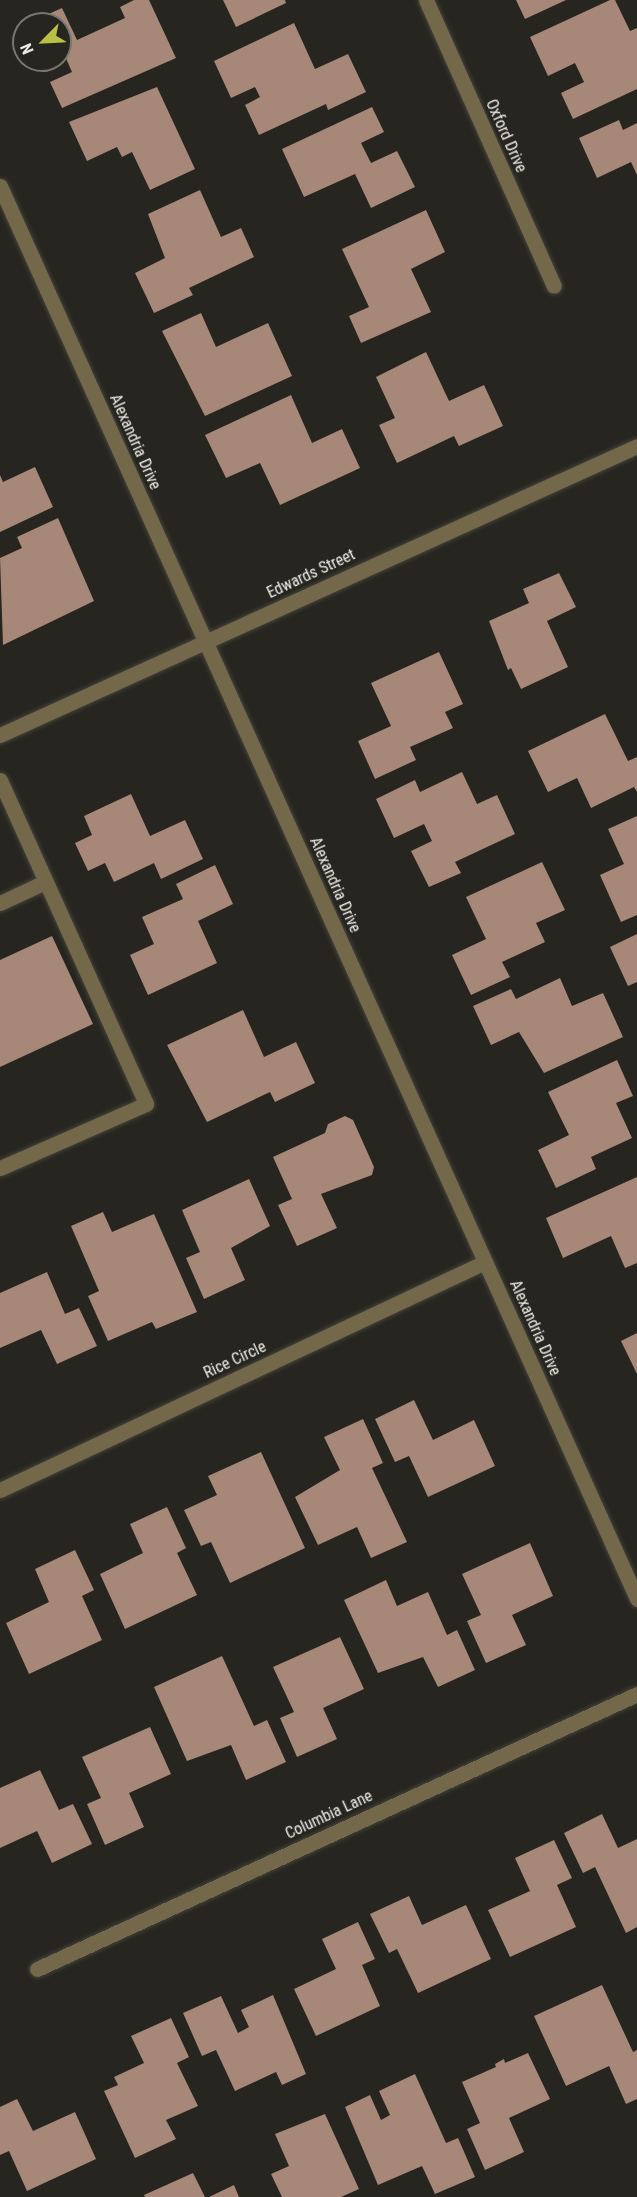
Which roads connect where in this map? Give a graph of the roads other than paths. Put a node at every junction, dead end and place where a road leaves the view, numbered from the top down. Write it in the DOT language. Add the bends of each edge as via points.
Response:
graph roads {
  1 [pos="426,0"];
  2 [pos="0,186"];
  3 [pos="554,286"];
  4 [pos="637,446"];
  5 [pos="206,642"];
  6 [pos="0,735"];
  7 [pos="0,780"];
  8 [pos="45,882"];
  9 [pos="0,903"];
  10 [pos="0,1168"];
  11 [pos="485,1262"];
  12 [pos="0,1490"];
  13 [pos="637,1599"];
  14 [pos="637,1695"];
  15 [pos="37,1969"];
  1 -- 3 [label="street, Oxford Drive"];
  2 -- 5 [label="street, Alexandria Drive"];
  4 -- 5 [label="street, Edwards Street"];
  5 -- 6 [label="street, Edwards Street"];
  5 -- 11 [label="street, Alexandria Drive"];
  7 -- 8 [label="street"];
  8 -- 9 [label="street"];
  8 -- 10 [label="street" via="146,1104"];
  11 -- 12 [label="street, Rice Circle"];
  11 -- 13 [label="street, Alexandria Drive"];
  14 -- 15 [label="street, Columbia Lane"];
}
